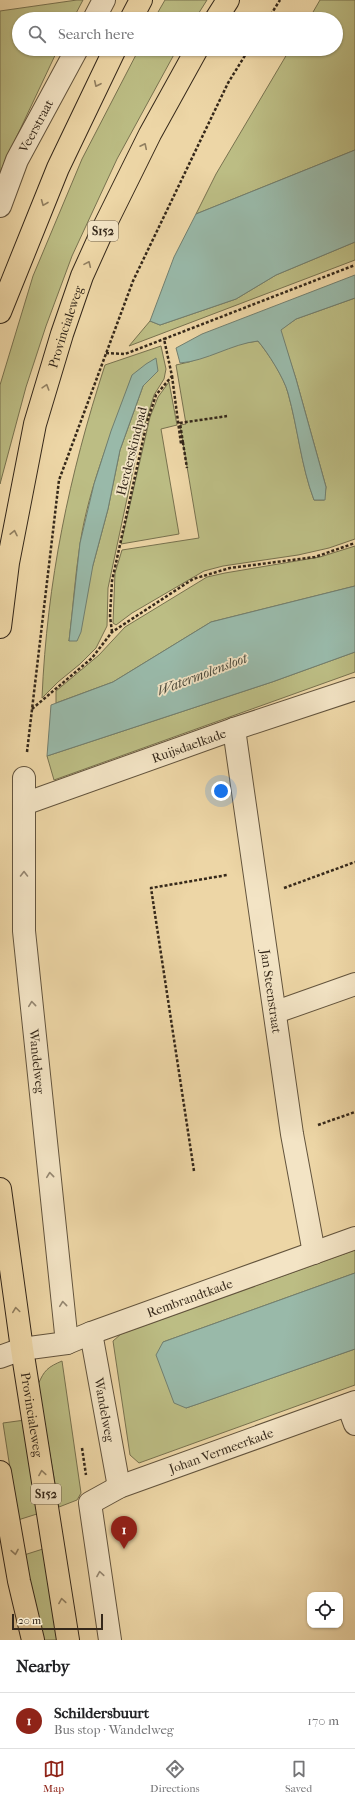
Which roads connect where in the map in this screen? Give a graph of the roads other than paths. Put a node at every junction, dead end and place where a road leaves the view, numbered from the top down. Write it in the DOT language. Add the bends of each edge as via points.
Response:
graph roads {
  1 [pos="104,0"];
  2 [pos="141,0"];
  3 [pos="228,0"];
  4 [pos="98,12"];
  5 [pos="135,12"];
  6 [pos="220,12"];
  7 [pos="73,56"];
  8 [pos="112,56"];
  9 [pos="194,56"];
  10 [pos="0,206"];
  11 [pos="0,312"];
  12 [pos="0,627"];
  13 [pos="355,689"];
  14 [pos="234,729"];
  15 [pos="24,778"];
  16 [pos="24,804"];
  17 [pos="355,984"];
  18 [pos="276,1012"];
  19 [pos="0,1189"];
  20 [pos="355,1238"];
  21 [pos="314,1253"];
  22 [pos="91,1332"];
  23 [pos="67,1343"];
  24 [pos="22,1349"];
  25 [pos="0,1357"];
  26 [pos="353,1410"];
  27 [pos="0,1472"];
  28 [pos="118,1487"];
  29 [pos="33,1640"];
  30 [pos="68,1640"];
  31 [pos="110,1640"];
  1 -- 4 [label="street"];
  2 -- 5 [label="main road"];
  3 -- 6 [label="main road"];
  7 -- 10 [label="street, Veerstraat" via="17,160"];
  8 -- 11 [label="main road, one-way" via="58,168"];
  12 -- 9 [label="main road, Provincialeweg / S152, one-way" via="8,563 35,424 62,334 82,276 105,225 150,134"];
  13 -- 14 [label="street, Ruijsdaelkade"];
  14 -- 16 [label="street, Ruijsdaelkade"];
  14 -- 18 [label="street, Jan Steenstraat"];
  15 -- 16 [label="street, Wandelweg"];
  23 -- 16 [label="street, Wandelweg, one-way" via="24,931"];
  17 -- 18 [label="street"];
  18 -- 21 [label="street, Jan Steenstraat" via="292,1134"];
  24 -- 19 [label="main road, Provincialeweg / S152, one-way"];
  20 -- 21 [label="street, Rembrandtkade"];
  21 -- 22 [label="street, Rembrandtkade"];
  22 -- 23 [label="street, Rembrandtkade"];
  22 -- 28 [label="street, Wandelweg"];
  23 -- 24 [label="street, Rembrandtkade"];
  24 -- 25 [label="street, Rembrandtkade"];
  30 -- 24 [label="main road, Provincialeweg / S152, one-way"];
  26 -- 28 [label="street, Johan Vermeerkade"];
  27 -- 29 [label="main road, one-way" via="19,1581"];
  31 -- 28 [label="street, Johan Vermeerkade, one-way" via="90,1503"];
}
